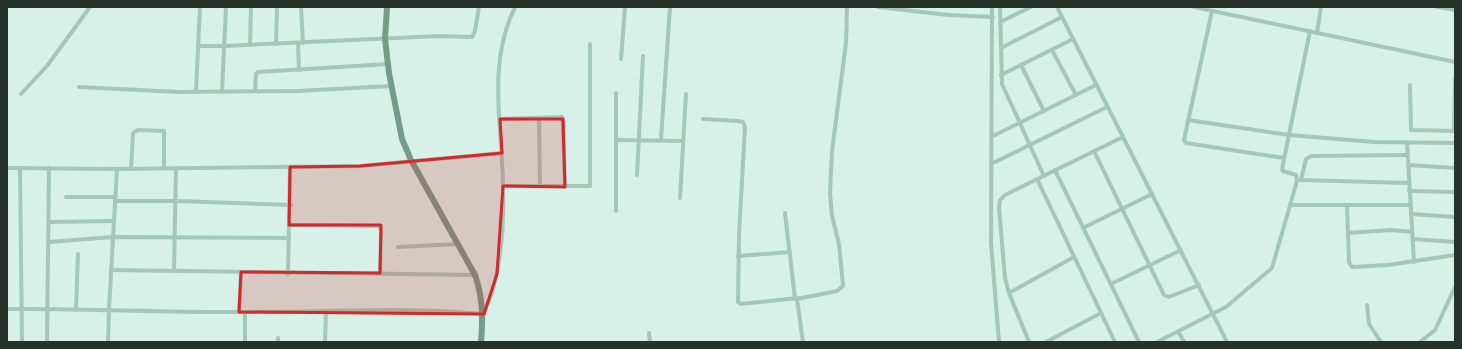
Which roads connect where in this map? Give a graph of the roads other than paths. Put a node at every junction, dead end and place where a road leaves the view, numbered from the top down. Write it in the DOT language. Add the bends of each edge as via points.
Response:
graph roads {
  1 [pos="90,7"];
  2 [pos="200,7"];
  3 [pos="226,7"];
  4 [pos="251,7"];
  5 [pos="277,7"];
  6 [pos="300,7"];
  7 [pos="387,7"];
  8 [pos="478,7"];
  9 [pos="514,7"];
  10 [pos="625,7"];
  11 [pos="670,7"];
  12 [pos="847,7"];
  13 [pos="878,7"];
  14 [pos="992,7"];
  15 [pos="1000,7"];
  16 [pos="1031,7"];
  17 [pos="1057,7"];
  18 [pos="1194,7"];
  19 [pos="1321,7"];
  20 [pos="1437,7"];
  21 [pos="1455,10"];
  22 [pos="1212,11"];
  23 [pos="993,17"];
  24 [pos="1062,17"];
  25 [pos="1000,22"];
  26 [pos="1310,31"];
  27 [pos="1317,33"];
  28 [pos="385,39"];
  29 [pos="1073,39"];
  30 [pos="300,43"];
  31 [pos="276,44"];
  32 [pos="590,44"];
  33 [pos="250,45"];
  34 [pos="198,46"];
  35 [pos="224,46"];
  36 [pos="1001,48"];
  37 [pos="1052,50"];
  38 [pos="643,56"];
  39 [pos="621,59"];
  40 [pos="1455,62"];
  41 [pos="388,64"];
  42 [pos="1021,65"];
  43 [pos="299,70"];
  44 [pos="1001,75"];
  45 [pos="1455,79"];
  46 [pos="1096,85"];
  47 [pos="1410,85"];
  48 [pos="391,86"];
  49 [pos="79,87"];
  50 [pos="196,91"];
  51 [pos="222,91"];
  52 [pos="255,91"];
  53 [pos="616,93"];
  54 [pos="21,94"];
  55 [pos="686,94"];
  56 [pos="1076,95"];
  57 [pos="1107,107"];
  58 [pos="1044,111"];
  59 [pos="539,118"];
  60 [pos="500,119"];
  61 [pos="703,119"];
  62 [pos="1188,120"];
  63 [pos="1020,123"];
  64 [pos="1454,131"];
  65 [pos="1289,135"];
  66 [pos="991,137"];
  67 [pos="1123,137"];
  68 [pos="639,139"];
  69 [pos="661,139"];
  70 [pos="616,140"];
  71 [pos="682,141"];
  72 [pos="1407,142"];
  73 [pos="1455,143"];
  74 [pos="1030,145"];
  75 [pos="1094,151"];
  76 [pos="502,153"];
  77 [pos="1407,155"];
  78 [pos="1284,158"];
  79 [pos="411,160"];
  80 [pos="991,164"];
  81 [pos="1408,165"];
  82 [pos="7,168"];
  83 [pos="20,168"];
  84 [pos="49,168"];
  85 [pos="164,168"];
  86 [pos="176,168"];
  87 [pos="290,168"];
  88 [pos="1455,168"];
  89 [pos="118,169"];
  90 [pos="132,169"];
  91 [pos="1055,170"];
  92 [pos="637,175"];
  93 [pos="1044,176"];
  94 [pos="1037,179"];
  95 [pos="1299,180"];
  96 [pos="1409,183"];
  97 [pos="503,186"];
  98 [pos="540,186"];
  99 [pos="565,187"];
  100 [pos="1410,191"];
  101 [pos="1455,192"];
  102 [pos="1152,194"];
  103 [pos="66,197"];
  104 [pos="680,198"];
  105 [pos="115,199"];
  106 [pos="177,201"];
  107 [pos="291,205"];
  108 [pos="1290,205"];
  109 [pos="1347,205"];
  110 [pos="1410,205"];
  111 [pos="1122,209"];
  112 [pos="616,211"];
  113 [pos="785,213"];
  114 [pos="1411,214"];
  115 [pos="1455,217"];
  116 [pos="114,220"];
  117 [pos="49,222"];
  118 [pos="290,225"];
  119 [pos="1084,228"];
  120 [pos="1412,232"];
  121 [pos="1348,233"];
  122 [pos="113,237"];
  123 [pos="175,237"];
  124 [pos="289,238"];
  125 [pos="1413,239"];
  126 [pos="49,242"];
  127 [pos="1455,242"];
  128 [pos="459,244"];
  129 [pos="398,246"];
  130 [pos="1181,250"];
  131 [pos="790,252"];
  132 [pos="78,254"];
  133 [pos="1455,255"];
  134 [pos="738,256"];
  135 [pos="1074,257"];
  136 [pos="1414,262"];
  137 [pos="1149,265"];
  138 [pos="111,270"];
  139 [pos="174,271"];
  140 [pos="241,272"];
  141 [pos="380,273"];
  142 [pos="288,274"];
  143 [pos="475,274"];
  144 [pos="1111,284"];
  145 [pos="1198,284"];
  146 [pos="1455,287"];
  147 [pos="1009,293"];
  148 [pos="797,299"];
  149 [pos="1367,304"];
  150 [pos="7,309"];
  151 [pos="22,309"];
  152 [pos="76,309"];
  153 [pos="109,309"];
  154 [pos="49,310"];
  155 [pos="326,311"];
  156 [pos="239,312"];
  157 [pos="245,312"];
  158 [pos="1101,313"];
  159 [pos="1213,313"];
  160 [pos="484,314"];
  161 [pos="1178,331"];
  162 [pos="649,334"];
  163 [pos="22,342"];
  164 [pos="47,342"];
  165 [pos="108,342"];
  166 [pos="245,342"];
  167 [pos="326,342"];
  168 [pos="481,342"];
  169 [pos="650,342"];
  170 [pos="803,342"];
  171 [pos="999,342"];
  172 [pos="1029,342"];
  173 [pos="1046,342"];
  174 [pos="1115,342"];
  175 [pos="1139,342"];
  176 [pos="1157,342"];
  177 [pos="1184,342"];
  178 [pos="1227,342"];
  179 [pos="1381,342"];
  180 [pos="1420,342"];
  1 -- 54 [label="street" via="47,66"];
  2 -- 34 [label="street"];
  3 -- 35 [label="street"];
  4 -- 33 [label="street"];
  5 -- 31 [label="street"];
  6 -- 30 [label="street"];
  7 -- 28 [label="street"];
  8 -- 28 [label="street" via="473,36"];
  9 -- 60 [label="street" via="505,32 498,71"];
  10 -- 39 [label="street"];
  11 -- 69 [label="street"];
  12 -- 148 [label="street" via="830,193 843,286 837,291"];
  13 -- 23 [label="street"];
  14 -- 23 [label="street"];
  15 -- 25 [label="street"];
  16 -- 25 [label="street"];
  17 -- 24 [label="street"];
  18 -- 22 [label="street"];
  19 -- 27 [label="street"];
  20 -- 21 [label="street"];
  22 -- 26 [label="street"];
  22 -- 62 [label="street"];
  23 -- 66 [label="street"];
  24 -- 29 [label="street"];
  24 -- 36 [label="street"];
  25 -- 36 [label="street"];
  26 -- 27 [label="street"];
  26 -- 65 [label="street"];
  27 -- 40 [label="street"];
  28 -- 30 [label="street"];
  28 -- 41 [label="street"];
  29 -- 37 [label="street"];
  29 -- 46 [label="street"];
  30 -- 31 [label="street"];
  30 -- 43 [label="street"];
  31 -- 33 [label="street"];
  32 -- 99 [label="street" via="591,185"];
  33 -- 35 [label="street"];
  34 -- 35 [label="street"];
  34 -- 50 [label="street"];
  35 -- 51 [label="street"];
  36 -- 44 [label="street"];
  37 -- 42 [label="street"];
  37 -- 56 [label="street"];
  38 -- 68 [label="street"];
  41 -- 43 [label="street"];
  41 -- 48 [label="street"];
  42 -- 44 [label="street"];
  42 -- 58 [label="street"];
  43 -- 52 [label="street" via="257,73"];
  44 -- 63 [label="street" via="1004,89"];
  45 -- 64 [label="street"];
  46 -- 56 [label="street"];
  46 -- 57 [label="street"];
  47 -- 64 [label="street" via="1411,130"];
  48 -- 52 [label="street"];
  48 -- 79 [label="street" via="402,139"];
  49 -- 50 [label="street"];
  50 -- 51 [label="street"];
  51 -- 52 [label="street"];
  53 -- 70 [label="street"];
  55 -- 71 [label="street"];
  56 -- 58 [label="street"];
  57 -- 67 [label="street"];
  57 -- 74 [label="street"];
  58 -- 63 [label="street"];
  59 -- 60 [label="street"];
  59 -- 98 [label="street"];
  59 -- 99 [label="street" via="563,119"];
  60 -- 76 [label="street"];
  61 -- 134 [label="street" via="738,121 744,124"];
  62 -- 65 [label="street"];
  62 -- 78 [label="street" via="1184,139 1186,143"];
  63 -- 66 [label="street"];
  63 -- 74 [label="street"];
  65 -- 72 [label="street"];
  65 -- 78 [label="street"];
  66 -- 80 [label="street"];
  67 -- 75 [label="street"];
  67 -- 102 [label="street"];
  68 -- 69 [label="street"];
  68 -- 70 [label="street"];
  68 -- 92 [label="street"];
  69 -- 71 [label="street"];
  70 -- 112 [label="street"];
  71 -- 104 [label="street"];
  72 -- 73 [label="street"];
  72 -- 77 [label="street"];
  74 -- 80 [label="street"];
  74 -- 93 [label="street"];
  75 -- 91 [label="street"];
  75 -- 111 [label="street"];
  76 -- 79 [label="street"];
  76 -- 97 [label="street"];
  77 -- 81 [label="street"];
  77 -- 95 [label="street" via="1311,156 1306,159"];
  78 -- 95 [label="street" via="1282,171 1295,174"];
  79 -- 87 [label="street" via="360,166"];
  79 -- 128 [label="street"];
  80 -- 171 [label="street" via="992,267"];
  81 -- 88 [label="street"];
  81 -- 96 [label="street"];
  82 -- 83 [label="street"];
  83 -- 84 [label="street"];
  83 -- 151 [label="street"];
  84 -- 89 [label="street"];
  84 -- 117 [label="street"];
  85 -- 86 [label="street"];
  85 -- 90 [label="street"];
  85 -- 90 [label="street" via="164,131 138,130 133,133"];
  86 -- 87 [label="street"];
  86 -- 106 [label="street"];
  87 -- 107 [label="street"];
  89 -- 90 [label="street"];
  89 -- 105 [label="street"];
  91 -- 93 [label="street"];
  91 -- 119 [label="street"];
  93 -- 94 [label="street"];
  94 -- 135 [label="street"];
  94 -- 147 [label="street" via="1005,195 999,204 1005,278"];
  95 -- 96 [label="street"];
  95 -- 108 [label="street"];
  96 -- 100 [label="street"];
  97 -- 98 [label="street"];
  97 -- 160 [label="street" via="497,274"];
  98 -- 99 [label="street"];
  100 -- 101 [label="street"];
  100 -- 110 [label="street"];
  102 -- 111 [label="street"];
  102 -- 130 [label="street"];
  103 -- 105 [label="street"];
  105 -- 106 [label="street"];
  105 -- 116 [label="street"];
  106 -- 107 [label="street"];
  106 -- 123 [label="street"];
  107 -- 118 [label="street"];
  108 -- 109 [label="street"];
  108 -- 159 [label="street" via="1272,268 1232,303"];
  109 -- 110 [label="street"];
  109 -- 121 [label="street"];
  110 -- 114 [label="street"];
  111 -- 119 [label="street"];
  111 -- 137 [label="street"];
  113 -- 131 [label="street"];
  114 -- 115 [label="street"];
  114 -- 120 [label="street"];
  116 -- 117 [label="street"];
  116 -- 122 [label="street"];
  117 -- 126 [label="street"];
  118 -- 124 [label="street"];
  118 -- 141 [label="street" via="379,226"];
  119 -- 144 [label="street"];
  120 -- 121 [label="street" via="1386,230"];
  120 -- 125 [label="street"];
  121 -- 136 [label="street" via="1349,262 1352,267"];
  122 -- 123 [label="street"];
  122 -- 126 [label="street"];
  122 -- 138 [label="street"];
  123 -- 124 [label="street"];
  123 -- 139 [label="street"];
  124 -- 142 [label="street"];
  125 -- 127 [label="street"];
  125 -- 136 [label="street"];
  126 -- 154 [label="street"];
  128 -- 129 [label="street"];
  128 -- 143 [label="street"];
  130 -- 137 [label="street"];
  130 -- 145 [label="street"];
  131 -- 134 [label="street"];
  131 -- 148 [label="street"];
  132 -- 152 [label="street"];
  133 -- 136 [label="street"];
  134 -- 148 [label="street" via="739,304"];
  135 -- 147 [label="street"];
  135 -- 158 [label="street"];
  137 -- 144 [label="street"];
  137 -- 145 [label="street" via="1163,294 1167,297"];
  138 -- 139 [label="street"];
  138 -- 153 [label="street"];
  139 -- 140 [label="street"];
  140 -- 142 [label="street"];
  140 -- 156 [label="street"];
  141 -- 142 [label="street"];
  141 -- 143 [label="street"];
  143 -- 160 [label="street"];
  144 -- 175 [label="street"];
  145 -- 159 [label="street"];
  146 -- 180 [label="street" via="1435,330"];
  147 -- 172 [label="street"];
  148 -- 170 [label="street"];
  149 -- 179 [label="street" via="1369,324"];
  150 -- 151 [label="street"];
  151 -- 154 [label="street"];
  151 -- 163 [label="street"];
  152 -- 153 [label="street"];
  152 -- 154 [label="street"];
  153 -- 156 [label="street"];
  153 -- 165 [label="street"];
  154 -- 164 [label="street"];
  155 -- 157 [label="street"];
  155 -- 160 [label="street" via="443,311"];
  155 -- 167 [label="street"];
  156 -- 157 [label="street"];
  157 -- 166 [label="street"];
  158 -- 173 [label="street"];
  158 -- 174 [label="street"];
  159 -- 161 [label="street"];
  159 -- 178 [label="street"];
  160 -- 168 [label="street"];
  161 -- 176 [label="street"];
  161 -- 177 [label="street"];
  162 -- 169 [label="street"];
}
